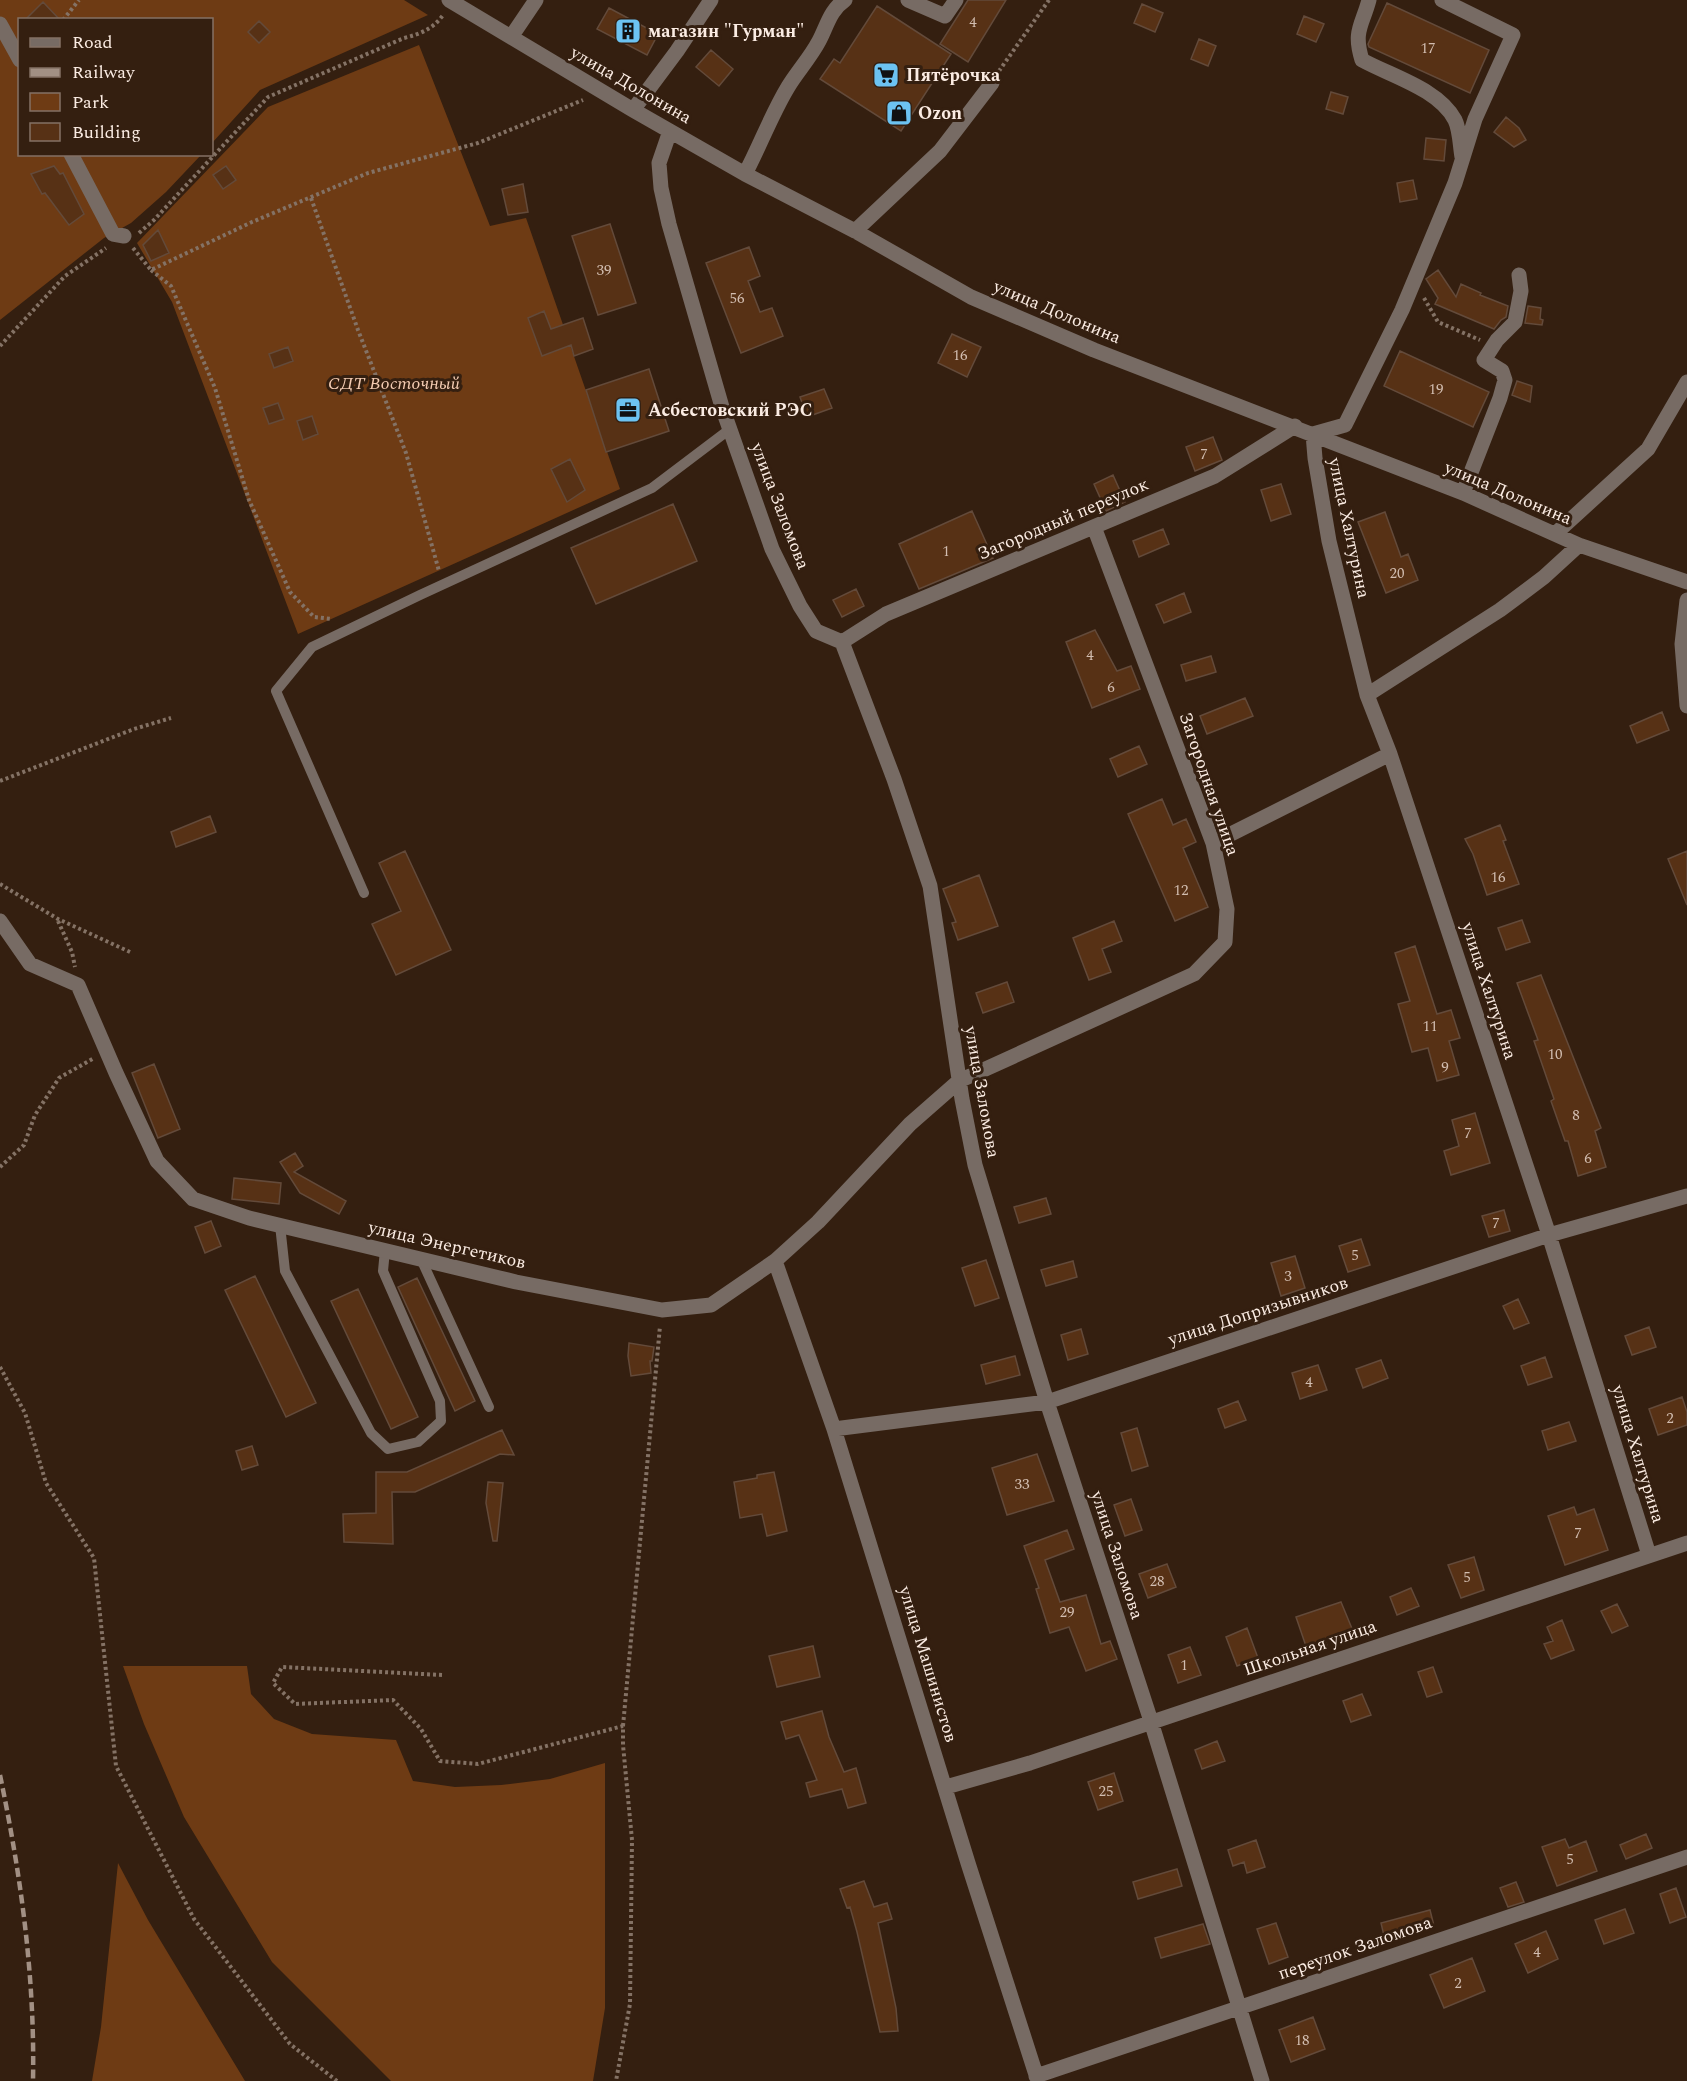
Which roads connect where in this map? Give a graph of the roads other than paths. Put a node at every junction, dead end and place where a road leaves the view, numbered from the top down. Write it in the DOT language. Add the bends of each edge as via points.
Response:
graph roads {
  1 [pos="536,0"];
  2 [pos="711,0"];
  3 [pos="845,0"];
  4 [pos="908,0"];
  5 [pos="956,0"];
  6 [pos="1369,0"];
  7 [pos="1442,0"];
  8 [pos="453,3"];
  9 [pos="0,24"];
  10 [pos="512,38"];
  11 [pos="18,56"];
  12 [pos="992,83"];
  13 [pos="633,110"];
  14 [pos="670,130"];
  15 [pos="72,156"];
  16 [pos="1462,160"];
  17 [pos="745,174"];
  18 [pos="855,231"];
  19 [pos="124,236"];
  20 [pos="1519,275"];
  21 [pos="1687,382"];
  22 [pos="1295,426"];
  23 [pos="730,429"];
  24 [pos="1313,434"];
  25 [pos="1463,493"];
  26 [pos="1094,527"];
  27 [pos="1555,534"];
  28 [pos="1579,545"];
  29 [pos="1687,582"];
  30 [pos="1687,600"];
  31 [pos="842,642"];
  32 [pos="1367,695"];
  33 [pos="1687,706"];
  34 [pos="1390,754"];
  35 [pos="1213,843"];
  36 [pos="364,892"];
  37 [pos="0,921"];
  38 [pos="959,1081"];
  39 [pos="1687,1196"];
  40 [pos="280,1225"];
  41 [pos="1549,1235"];
  42 [pos="385,1250"];
  43 [pos="422,1259"];
  44 [pos="775,1261"];
  45 [pos="1047,1402"];
  46 [pos="489,1407"];
  47 [pos="834,1429"];
  48 [pos="1687,1543"];
  49 [pos="1649,1555"];
  50 [pos="1151,1722"];
  51 [pos="946,1787"];
  52 [pos="1687,1857"];
  53 [pos="1239,2008"];
  54 [pos="1037,2079"];
  55 [pos="1262,2081"];
  1 -- 10 [label="street"];
  2 -- 13 [label="street"];
  3 -- 17 [label="street" via="835,7 818,43 788,86"];
  4 -- 5 [label="street" via="945,16"];
  6 -- 16 [label="street" via="1357,44 1362,60 1425,91 1443,105 1456,121"];
  7 -- 16 [label="street" via="1513,34 1475,119"];
  8 -- 10 [label="street, улица Долонина"];
  9 -- 11 [label="street"];
  10 -- 13 [label="street, улица Долонина"];
  12 -- 18 [label="street" via="940,151"];
  13 -- 14 [label="street, улица Долонина"];
  14 -- 17 [label="street, улица Долонина"];
  14 -- 23 [label="street, улица Заломова" via="659,163 661,188"];
  15 -- 19 [label="street" via="112,234"];
  16 -- 24 [label="street" via="1402,310 1345,425"];
  17 -- 18 [label="street, улица Долонина"];
  18 -- 22 [label="street, улица Долонина" via="971,297 1094,350"];
  20 -- 25 [label="street" via="1521,291 1515,321 1484,360 1502,371 1505,380"];
  21 -- 27 [label="street" via="1648,449"];
  22 -- 24 [label="street, улица Долонина"];
  22 -- 26 [label="street, Загородный переулок" via="1215,476"];
  23 -- 31 [label="street, улица Заломова" via="772,549 800,606 816,631"];
  23 -- 36 [label="lane" via="652,488 312,647 276,691"];
  24 -- 25 [label="street, улица Долонина"];
  24 -- 32 [label="street, улица Халтурина" via="1329,541"];
  25 -- 27 [label="street, улица Долонина"];
  26 -- 31 [label="street, Загородный переулок" via="886,614"];
  26 -- 35 [label="street, Загородная улица"];
  27 -- 28 [label="street, улица Долонина"];
  28 -- 29 [label="street, улица Долонина"];
  28 -- 32 [label="street" via="1500,610"];
  30 -- 33 [label="street" via="1682,644"];
  31 -- 38 [label="street, улица Заломова" via="930,886"];
  32 -- 34 [label="street, улица Халтурина"];
  34 -- 35 [label="street"];
  34 -- 41 [label="street, улица Халтурина"];
  35 -- 38 [label="street, Загородная улица" via="1227,909 1225,942 1194,974"];
  37 -- 40 [label="street, улица Энергетиков" via="30,964 78,985 157,1161 193,1199"];
  38 -- 44 [label="street, улица Энергетиков" via="910,1124 818,1222"];
  38 -- 45 [label="street, улица Заломова" via="975,1166"];
  39 -- 41 [label="street, улица Допризывников"];
  40 -- 42 [label="street, улица Энергетиков"];
  40 -- 42 [label="lane" via="285,1270 371,1433 388,1449 418,1442 441,1421 440,1401 383,1271"];
  41 -- 45 [label="street, улица Допризывников"];
  41 -- 49 [label="street, улица Халтурина"];
  42 -- 43 [label="street, улица Энергетиков"];
  43 -- 44 [label="street, улица Энергетиков" via="662,1310 711,1305"];
  43 -- 46 [label="lane"];
  44 -- 47 [label="street, улица Машинистов"];
  45 -- 47 [label="street, улица Допризывников"];
  45 -- 50 [label="street, улица Заломова"];
  47 -- 51 [label="street, улица Машинистов"];
  48 -- 49 [label="street, Школьная улица"];
  49 -- 50 [label="street, Школьная улица"];
  50 -- 51 [label="street, Школьная улица"];
  50 -- 53 [label="street, улица Заломова"];
  51 -- 54 [label="street, улица Машинистов"];
  52 -- 53 [label="street, переулок Заломова"];
  53 -- 54 [label="street, переулок Заломова"];
  53 -- 55 [label="street, улица Заломова"];
}
